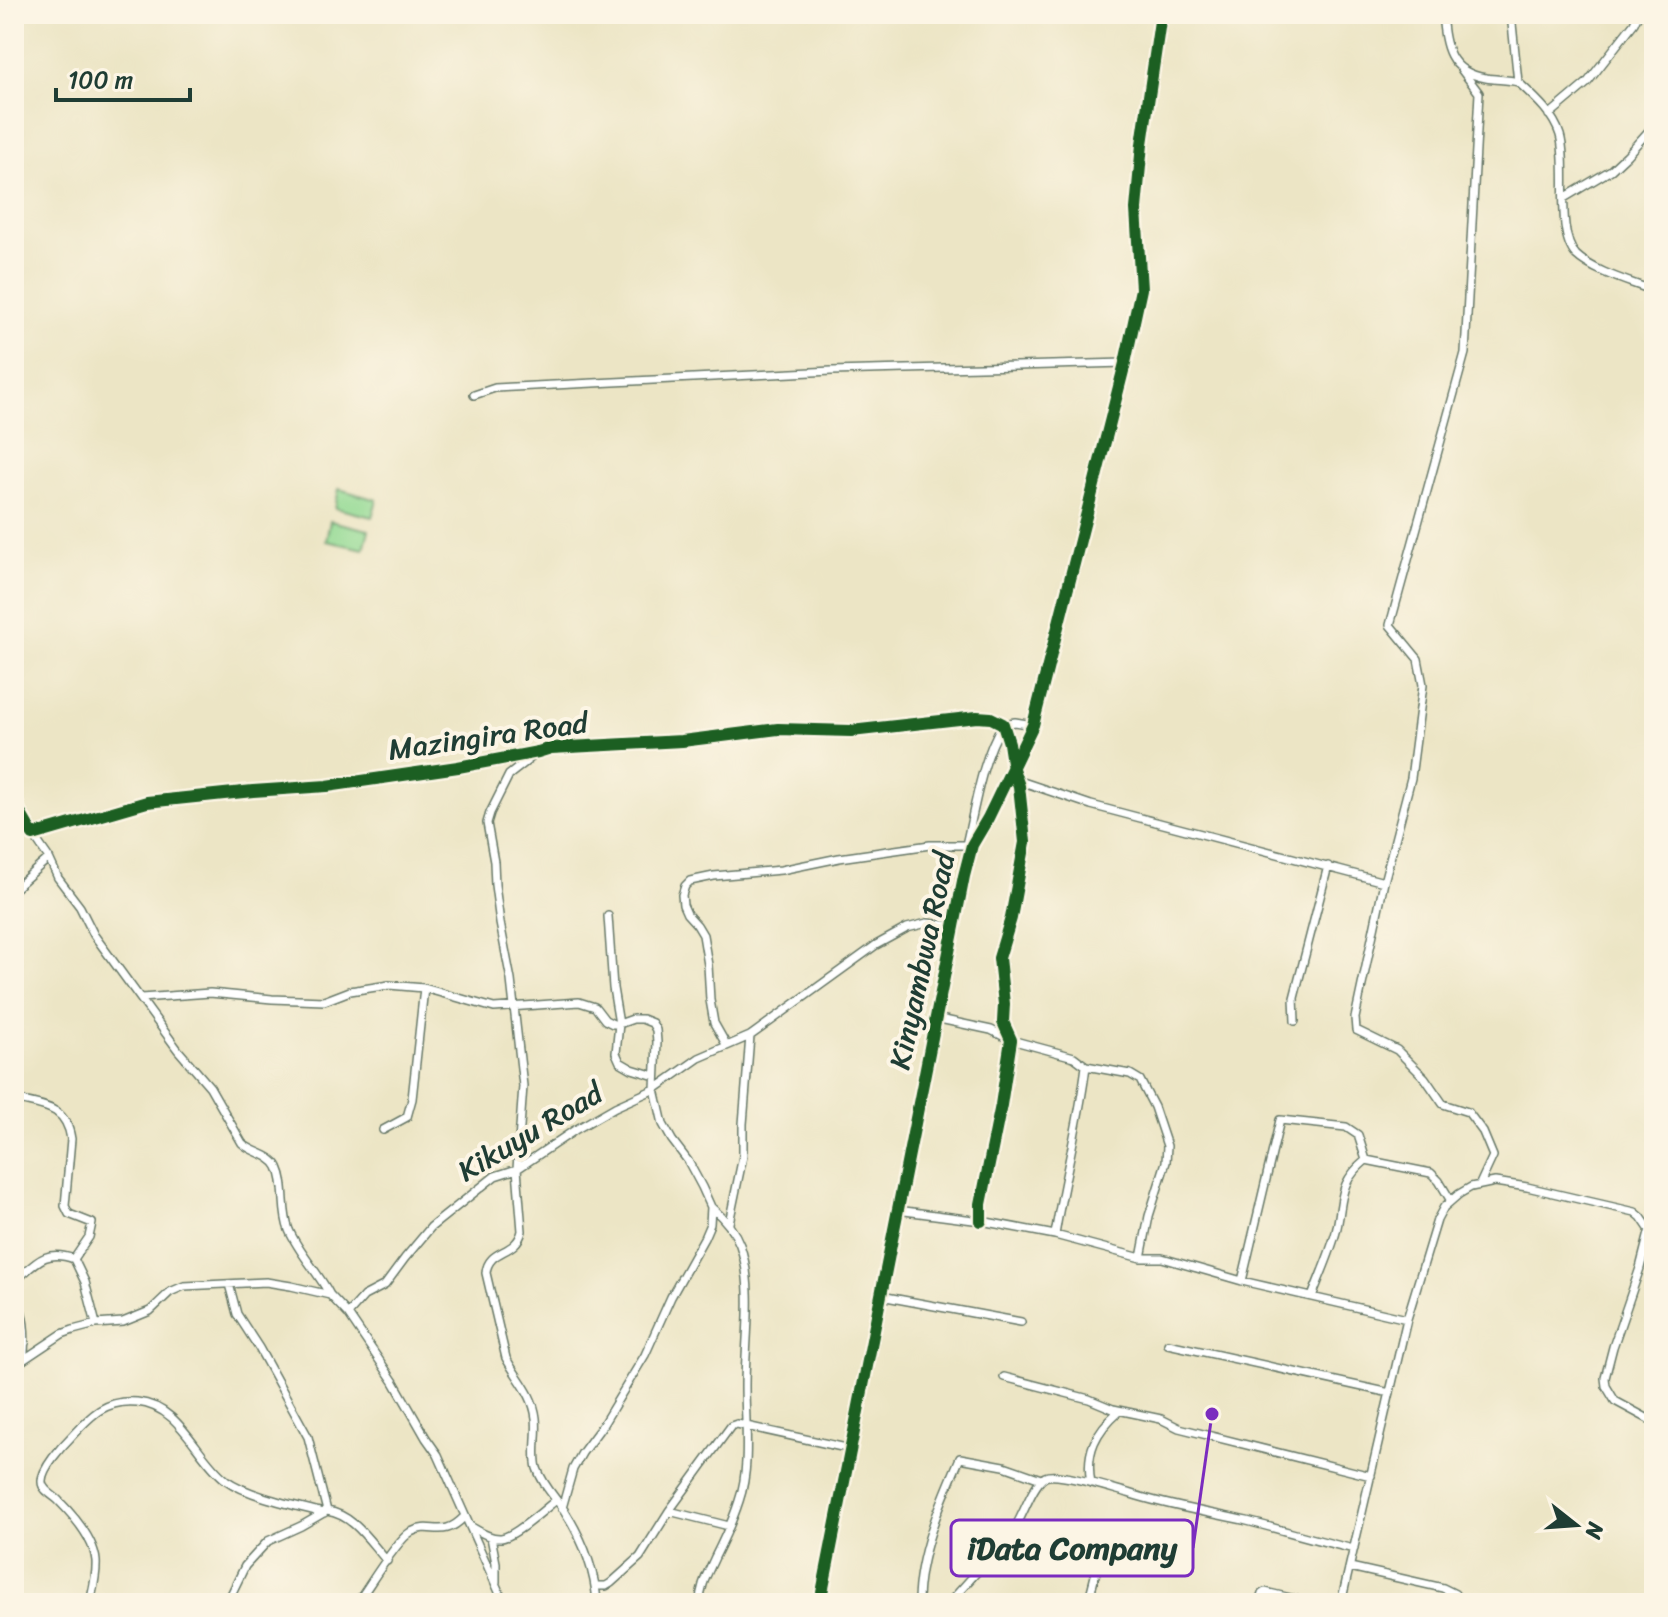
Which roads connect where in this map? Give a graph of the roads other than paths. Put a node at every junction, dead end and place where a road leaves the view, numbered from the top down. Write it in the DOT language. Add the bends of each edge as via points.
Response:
graph roads {
  1 [pos="1161,14"];
  2 [pos="1442,14"];
  3 [pos="1511,14"];
  4 [pos="1638,14"];
  5 [pos="1461,69"];
  6 [pos="1518,82"];
  7 [pos="1549,115"];
  8 [pos="1654,125"];
  9 [pos="1564,198"];
  10 [pos="1654,291"];
  11 [pos="1125,363"];
  12 [pos="474,395"];
  13 [pos="1003,724"];
  14 [pos="1033,725"];
  15 [pos="538,752"];
  16 [pos="1015,775"];
  17 [pos="14,795"];
  18 [pos="33,835"];
  19 [pos="14,836"];
  20 [pos="969,845"];
  21 [pos="49,858"];
  22 [pos="1328,866"];
  23 [pos="1384,882"];
  24 [pos="14,889"];
  25 [pos="608,916"];
  26 [pos="954,926"];
  27 [pos="424,988"];
  28 [pos="141,998"];
  29 [pos="514,1006"];
  30 [pos="935,1018"];
  31 [pos="1295,1021"];
  32 [pos="619,1024"];
  33 [pos="750,1036"];
  34 [pos="1011,1040"];
  35 [pos="727,1046"];
  36 [pos="1086,1066"];
  37 [pos="655,1076"];
  38 [pos="655,1089"];
  39 [pos="14,1099"];
  40 [pos="383,1130"];
  41 [pos="1366,1160"];
  42 [pos="517,1169"];
  43 [pos="1480,1184"];
  44 [pos="1451,1201"];
  45 [pos="711,1207"];
  46 [pos="897,1210"];
  47 [pos="981,1221"];
  48 [pos="729,1223"];
  49 [pos="1652,1232"];
  50 [pos="1055,1235"];
  51 [pos="1141,1258"];
  52 [pos="74,1259"];
  53 [pos="1242,1281"];
  54 [pos="229,1284"];
  55 [pos="14,1285"];
  56 [pos="330,1295"];
  57 [pos="881,1296"];
  58 [pos="1312,1297"];
  59 [pos="348,1314"];
  60 [pos="1407,1319"];
  61 [pos="1021,1322"];
  62 [pos="96,1324"];
  63 [pos="14,1331"];
  64 [pos="25,1343"];
  65 [pos="1168,1344"];
  66 [pos="23,1360"];
  67 [pos="14,1366"];
  68 [pos="1004,1377"];
  69 [pos="1390,1393"];
  70 [pos="1119,1411"];
  71 [pos="1654,1422"];
  72 [pos="746,1426"];
  73 [pos="851,1449"];
  74 [pos="1371,1476"];
  75 [pos="1041,1479"];
  76 [pos="1091,1483"];
  77 [pos="559,1504"];
  78 [pos="669,1511"];
  79 [pos="325,1512"];
  80 [pos="466,1521"];
  81 [pos="729,1526"];
  82 [pos="491,1537"];
  83 [pos="1354,1549"];
  84 [pos="1099,1560"];
  85 [pos="387,1561"];
  86 [pos="1350,1567"];
  87 [pos="497,1586"];
  88 [pos="596,1586"];
  89 [pos="90,1603"];
  90 [pos="227,1603"];
  91 [pos="357,1603"];
  92 [pos="504,1603"];
  93 [pos="597,1603"];
  94 [pos="700,1603"];
  95 [pos="820,1603"];
  96 [pos="918,1603"];
  97 [pos="949,1603"];
  98 [pos="1088,1603"];
  99 [pos="1259,1603"];
  100 [pos="1312,1603"];
  101 [pos="1341,1603"];
  102 [pos="1458,1603"];
  1 -- 11 [label="street, Kinyambwa Road" via="1136,209 1141,289"];
  2 -- 5 [label="street" via="1447,49"];
  3 -- 6 [label="street"];
  4 -- 7 [label="street" via="1587,83"];
  5 -- 6 [label="street"];
  5 -- 23 [label="street" via="1479,93 1465,353 1390,625 1418,659 1423,685 1411,778"];
  6 -- 7 [label="street"];
  7 -- 9 [label="street" via="1564,155"];
  8 -- 9 [label="street" via="1611,170"];
  9 -- 10 [label="street" via="1573,252 1586,263"];
  11 -- 12 [label="street" via="832,371 495,388"];
  11 -- 14 [label="street, Kinyambwa Road"];
  13 -- 14 [label="street, Mazingira Road"];
  13 -- 15 [label="street, Mazingira Road" via="977,717"];
  13 -- 16 [label="street"];
  13 -- 20 [label="street" via="987,762"];
  14 -- 16 [label="street, Kinyambwa Road"];
  15 -- 18 [label="street, Mazingira Road" via="327,786 147,802"];
  15 -- 29 [label="street" via="509,775 487,823"];
  16 -- 20 [label="street, Kinyambwa Road"];
  16 -- 22 [label="street" via="1091,805"];
  16 -- 34 [label="street" via="1025,851 999,964 1003,1022"];
  17 -- 18 [label="street"];
  18 -- 19 [label="street, Mazingira Road"];
  18 -- 21 [label="street"];
  20 -- 26 [label="street, Kinyambwa Road"];
  20 -- 35 [label="street" via="930,845 690,881 683,905 703,935 714,1023"];
  21 -- 24 [label="street"];
  21 -- 28 [label="street" via="94,935"];
  22 -- 23 [label="street"];
  22 -- 31 [label="street" via="1294,998"];
  23 -- 43 [label="street" via="1356,1030 1397,1050 1443,1104 1468,1112 1493,1156"];
  25 -- 32 [label="street"];
  26 -- 30 [label="street, Kinyambwa Road"];
  26 -- 33 [label="street, Kikuyu Road" via="927,923 907,928"];
  27 -- 28 [label="street" via="389,985 324,1001 210,993"];
  27 -- 29 [label="street" via="494,1008"];
  27 -- 40 [label="street" via="410,1108 407,1117"];
  28 -- 56 [label="street" via="210,1087 242,1143 277,1167 289,1230"];
  29 -- 32 [label="street" via="579,1002"];
  29 -- 42 [label="street" via="523,1086"];
  30 -- 34 [label="street" via="991,1030"];
  30 -- 46 [label="street, Kinyambwa Road"];
  32 -- 37 [label="street" via="620,1062"];
  32 -- 37 [label="street" via="633,1019 652,1023"];
  33 -- 35 [label="street, Kikuyu Road"];
  33 -- 48 [label="street" via="743,1156"];
  34 -- 36 [label="street" via="1074,1057"];
  34 -- 47 [label="street"];
  35 -- 38 [label="street, Kikuyu Road" via="699,1058"];
  36 -- 50 [label="street"];
  36 -- 51 [label="street" via="1140,1080 1167,1146"];
  37 -- 38 [label="street"];
  38 -- 42 [label="street, Kikuyu Road" via="575,1130"];
  38 -- 45 [label="street" via="663,1124"];
  39 -- 52 [label="street" via="53,1108 70,1130 65,1206 69,1214 92,1223"];
  41 -- 44 [label="street" via="1431,1173"];
  41 -- 53 [label="street" via="1358,1135 1346,1127 1280,1120"];
  41 -- 58 [label="street" via="1343,1187 1336,1233"];
  42 -- 59 [label="street, Kikuyu Road" via="495,1176 431,1227 385,1285 364,1296"];
  42 -- 77 [label="street" via="520,1240 490,1259 486,1273 506,1358 532,1400 537,1467"];
  43 -- 44 [label="street"];
  43 -- 49 [label="street" via="1527,1187 1624,1209 1641,1217"];
  44 -- 60 [label="street" via="1437,1220"];
  45 -- 48 [label="street"];
  45 -- 77 [label="street" via="704,1238 645,1355 582,1453"];
  46 -- 47 [label="street"];
  46 -- 57 [label="street, Kinyambwa Road"];
  47 -- 50 [label="street"];
  48 -- 72 [label="street" via="740,1246 748,1290"];
  49 -- 71 [label="street" via="1605,1378 1615,1401"];
  50 -- 51 [label="street"];
  51 -- 53 [label="street" via="1162,1258"];
  52 -- 55 [label="street" via="46,1256"];
  52 -- 62 [label="street"];
  53 -- 58 [label="street"];
  54 -- 56 [label="street" via="266,1282"];
  54 -- 62 [label="street" via="184,1286 150,1311 123,1322"];
  54 -- 79 [label="street" via="237,1314 308,1437"];
  55 -- 64 [label="street"];
  56 -- 59 [label="street"];
  57 -- 61 [label="street"];
  57 -- 73 [label="street, Kinyambwa Road"];
  58 -- 60 [label="street"];
  59 -- 80 [label="street" via="438,1455"];
  60 -- 69 [label="street"];
  62 -- 66 [label="street" via="62,1334"];
  63 -- 64 [label="street"];
  64 -- 66 [label="street"];
  65 -- 69 [label="street"];
  66 -- 67 [label="street"];
  68 -- 70 [label="street"];
  69 -- 74 [label="street"];
  70 -- 74 [label="street"];
  70 -- 76 [label="street" via="1091,1450"];
  72 -- 73 [label="street"];
  72 -- 78 [label="street" via="731,1426"];
  72 -- 81 [label="street" via="740,1499"];
  73 -- 95 [label="street, Kinyambwa Road"];
  74 -- 83 [label="street"];
  75 -- 76 [label="street" via="1050,1475"];
  75 -- 96 [label="street" via="960,1458 926,1551"];
  75 -- 97 [label="street" via="1020,1522"];
  76 -- 83 [label="street"];
  77 -- 82 [label="street" via="510,1535"];
  77 -- 88 [label="street" via="587,1555"];
  78 -- 81 [label="street"];
  78 -- 88 [label="street" via="640,1557 611,1583"];
  79 -- 85 [label="street" via="344,1515"];
  79 -- 89 [label="street" via="228,1481 160,1408 124,1401 107,1405 58,1451 41,1482 94,1550"];
  79 -- 90 [label="street" via="268,1541 245,1566"];
  80 -- 82 [label="street"];
  80 -- 85 [label="street" via="449,1529 410,1532"];
  80 -- 87 [label="street"];
  81 -- 94 [label="street" via="700,1590"];
  82 -- 87 [label="street"];
  83 -- 86 [label="street"];
  84 -- 98 [label="street"];
  85 -- 91 [label="street"];
  86 -- 101 [label="street"];
  86 -- 102 [label="street" via="1443,1588 1455,1594"];
  87 -- 92 [label="street"];
  88 -- 93 [label="street"];
  99 -- 100 [label="street" via="1265,1592"];
}
